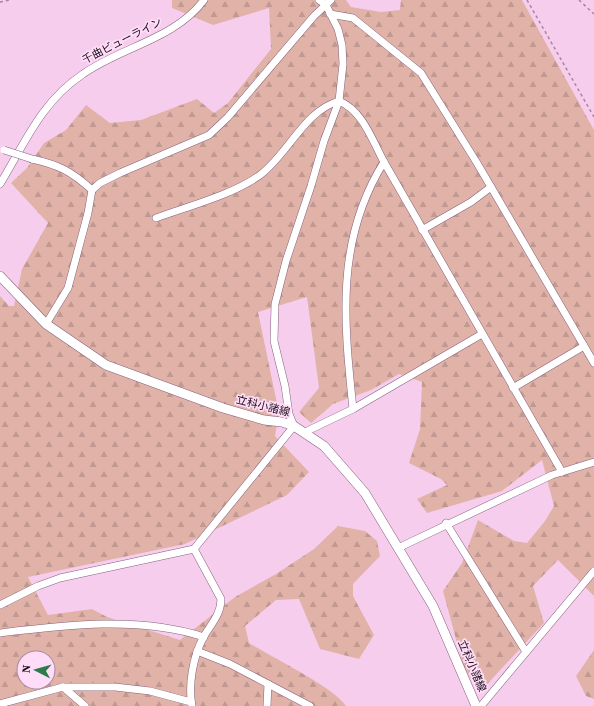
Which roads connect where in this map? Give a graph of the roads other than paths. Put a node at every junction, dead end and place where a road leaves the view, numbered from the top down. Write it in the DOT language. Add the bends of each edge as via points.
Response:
graph roads {
  1 [pos="204,0"];
  2 [pos="319,0"];
  3 [pos="328,2"];
  4 [pos="330,14"];
  5 [pos="339,100"];
  6 [pos="2,150"];
  7 [pos="384,162"];
  8 [pos="0,184"];
  9 [pos="491,187"];
  10 [pos="92,190"];
  11 [pos="156,218"];
  12 [pos="422,230"];
  13 [pos="0,276"];
  14 [pos="46,324"];
  15 [pos="482,334"];
  16 [pos="584,346"];
  17 [pos="594,363"];
  18 [pos="513,388"];
  19 [pos="353,409"];
  20 [pos="294,426"];
  21 [pos="304,432"];
  22 [pos="594,462"];
  23 [pos="562,472"];
  24 [pos="446,523"];
  25 [pos="398,548"];
  26 [pos="194,549"];
  27 [pos="594,572"];
  28 [pos="0,604"];
  29 [pos="0,633"];
  30 [pos="204,637"];
  31 [pos="197,651"];
  32 [pos="526,652"];
  33 [pos="268,684"];
  34 [pos="63,687"];
  35 [pos="0,704"];
  36 [pos="192,704"];
  37 [pos="85,706"];
  38 [pos="267,706"];
  39 [pos="310,706"];
  40 [pos="476,706"];
  41 [pos="480,706"];
  1 -- 8 [label="street, 千曲ビューライン" via="198,8 170,30 83,73 54,97 40,114"];
  2 -- 3 [label="street"];
  3 -- 4 [label="street"];
  3 -- 10 [label="street" via="228,117 209,135 120,173"];
  4 -- 5 [label="street" via="338,29 342,45 343,64"];
  4 -- 9 [label="street" via="353,18 421,73"];
  5 -- 7 [label="street" via="358,113"];
  5 -- 11 [label="street" via="314,114 275,162 253,180"];
  5 -- 20 [label="street" via="286,261 275,304 274,341 289,414"];
  6 -- 10 [label="street, bridge" via="53,164 75,174"];
  7 -- 12 [label="street"];
  7 -- 19 [label="street" via="362,203 349,250 345,307"];
  9 -- 12 [label="street" via="471,202"];
  9 -- 16 [label="street"];
  10 -- 14 [label="street" via="68,288"];
  12 -- 15 [label="street"];
  13 -- 14 [label="main road, 立科小諸線"];
  14 -- 20 [label="main road, 立科小諸線" via="92,356 124,373 223,408"];
  15 -- 18 [label="street"];
  15 -- 19 [label="street"];
  16 -- 17 [label="street"];
  16 -- 18 [label="street"];
  18 -- 23 [label="street"];
  19 -- 21 [label="street"];
  20 -- 21 [label="main road, 立科小諸線"];
  20 -- 26 [label="street"];
  21 -- 25 [label="main road, 立科小諸線" via="324,446 360,486"];
  22 -- 23 [label="street"];
  23 -- 24 [label="street"];
  24 -- 25 [label="street"];
  24 -- 32 [label="street"];
  25 -- 40 [label="main road, 立科小諸線" via="433,606"];
  26 -- 28 [label="street" via="60,578"];
  26 -- 30 [label="street" via="221,599 218,614"];
  27 -- 32 [label="street"];
  29 -- 30 [label="street" via="104,624 161,627"];
  30 -- 31 [label="street"];
  31 -- 33 [label="street" via="230,664"];
  31 -- 36 [label="street" via="192,680"];
  32 -- 41 [label="street"];
  33 -- 38 [label="street"];
  33 -- 39 [label="street"];
  34 -- 35 [label="street"];
  34 -- 36 [label="street" via="115,687 150,691"];
  34 -- 37 [label="street"];
}
